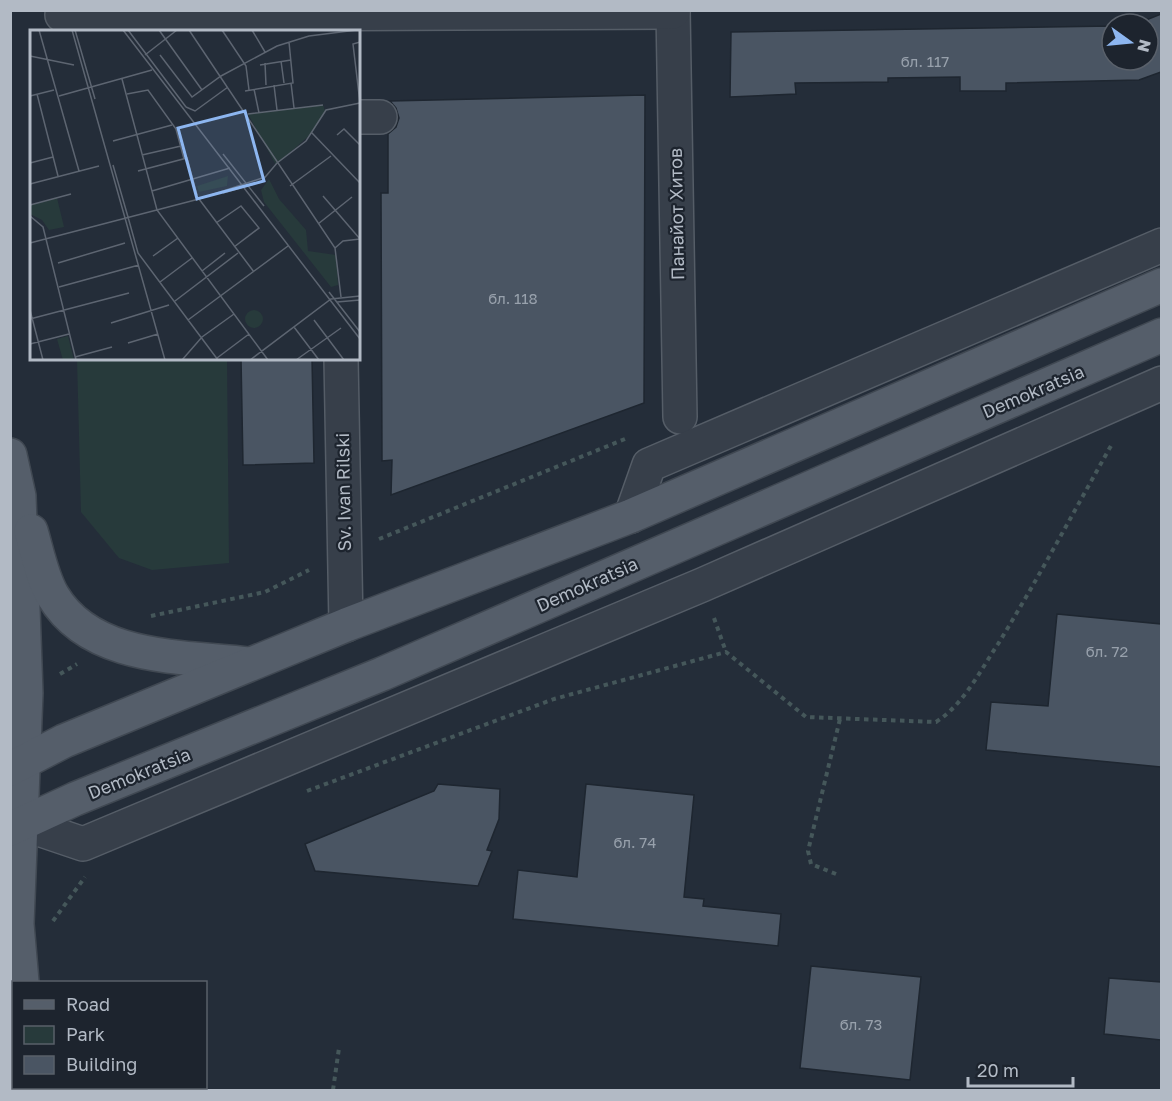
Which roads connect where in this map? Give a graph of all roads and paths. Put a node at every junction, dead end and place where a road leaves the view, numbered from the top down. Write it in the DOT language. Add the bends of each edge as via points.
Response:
graph roads {
  1 [pos="673,11"];
  2 [pos="62,15"];
  3 [pos="337,19"];
  4 [pos="1161,245"];
  5 [pos="1161,285"];
  6 [pos="1161,335"];
  7 [pos="341,360"];
  8 [pos="1161,383"];
  9 [pos="680,417"];
  10 [pos="1113,442"];
  11 [pos="10,455"];
  12 [pos="19,496"];
  13 [pos="631,516"];
  14 [pos="346,625"];
  15 [pos="251,664"];
  16 [pos="840,719"];
  17 [pos="17,766"];
  18 [pos="299,794"];
  19 [pos="16,826"];
  20 [pos="89,872"];
  21 [pos="836,874"];
  22 [pos="53,921"];
  23 [pos="22,981"];
  24 [pos="339,1048"];
  25 [pos="333,1090"];
  1 -- 3 [label="street"];
  1 -- 9 [label="street, Панайот Хитов"];
  2 -- 3 [label="street"];
  4 -- 13 [label="street" via="649,465"];
  5 -- 13 [label="main road"];
  6 -- 19 [label="main road, Demokratsia" via="382,674"];
  7 -- 14 [label="street, Sv. Ivan Rilski"];
  8 -- 19 [label="street" via="702,585 83,844"];
  10 -- 16 [label="path" via="1023,602 953,711 936,722"];
  11 -- 12 [label="main road"];
  12 -- 15 [label="main road" via="52,595 72,619 94,635 121,646"];
  12 -- 17 [label="main road" via="26,693"];
  13 -- 14 [label="main road"];
  14 -- 15 [label="main road"];
  15 -- 17 [label="main road" via="63,741"];
  16 -- 18 [label="path" via="806,717 726,652 554,699"];
  16 -- 21 [label="path" via="808,851 811,864"];
  17 -- 19 [label="main road"];
  19 -- 23 [label="main road"];
  20 -- 22 [label="path"];
  24 -- 25 [label="path"];
}
